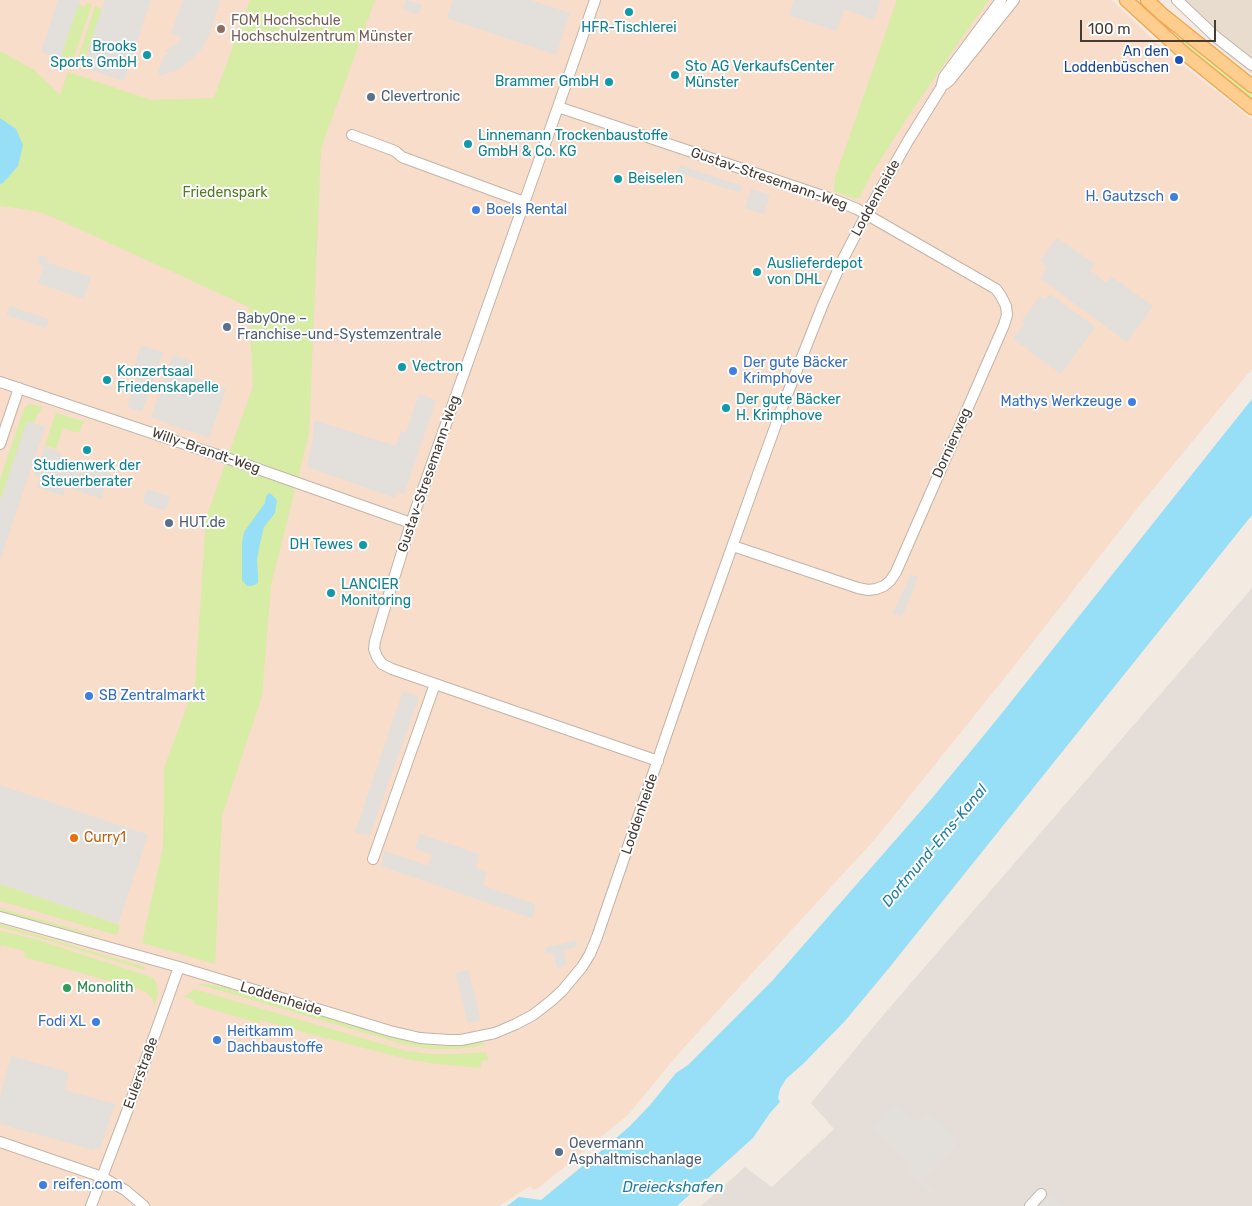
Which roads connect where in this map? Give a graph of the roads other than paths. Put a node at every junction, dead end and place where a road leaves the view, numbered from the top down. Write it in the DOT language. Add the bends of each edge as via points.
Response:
graph roads {
  1 [pos="594,0"];
  2 [pos="1001,0"];
  3 [pos="1014,0"];
  4 [pos="1126,0"];
  5 [pos="1147,0"];
  6 [pos="1177,0"];
  7 [pos="1252,65"];
  8 [pos="1252,86"];
  9 [pos="940,88"];
  10 [pos="558,107"];
  11 [pos="1252,108"];
  12 [pos="352,136"];
  13 [pos="524,202"];
  14 [pos="866,214"];
  15 [pos="0,382"];
  16 [pos="19,388"];
  17 [pos="0,444"];
  18 [pos="411,523"];
  19 [pos="733,546"];
  20 [pos="435,684"];
  21 [pos="658,761"];
  22 [pos="373,859"];
  23 [pos="0,917"];
  24 [pos="179,967"];
  25 [pos="0,1142"];
  26 [pos="102,1177"];
  27 [pos="1041,1194"];
  28 [pos="91,1206"];
  29 [pos="144,1206"];
  30 [pos="1030,1206"];
  1 -- 10 [label="street, Gustav-Stresemann-Weg"];
  2 -- 9 [label="street, Loddenheide" via="944,76"];
  3 -- 9 [label="street, Loddenheide" via="950,80"];
  4 -- 11 [label="main road" via="1185,54"];
  5 -- 8 [label="main road"];
  6 -- 7 [label="street"];
  9 -- 14 [label="street, Loddenheide"];
  10 -- 13 [label="street, Gustav-Stresemann-Weg"];
  10 -- 14 [label="street, Gustav-Stresemann-Weg" via="835,200"];
  12 -- 13 [label="street"];
  13 -- 18 [label="street, Gustav-Stresemann-Weg"];
  14 -- 19 [label="street, Loddenheide" via="823,304"];
  14 -- 19 [label="street, Dornierweg" via="996,289 1008,315 890,581 876,590 858,588"];
  15 -- 16 [label="street, Willy-Brandt-Weg"];
  16 -- 17 [label="street"];
  16 -- 18 [label="street, Willy-Brandt-Weg"];
  18 -- 20 [label="street, Gustav-Stresemann-Weg" via="374,650 382,664"];
  19 -- 21 [label="street, Loddenheide"];
  20 -- 21 [label="street, Gustav-Stresemann-Weg"];
  20 -- 22 [label="street"];
  21 -- 24 [label="street, Loddenheide" via="590,954 562,991 533,1015 516,1024 473,1038 420,1038 390,1032"];
  23 -- 24 [label="street, Loddenheide"];
  24 -- 26 [label="street, Eulerstraße"];
  25 -- 26 [label="street"];
  26 -- 28 [label="street, Eulerstraße"];
  26 -- 29 [label="street"];
  27 -- 30 [label="street"];
}
